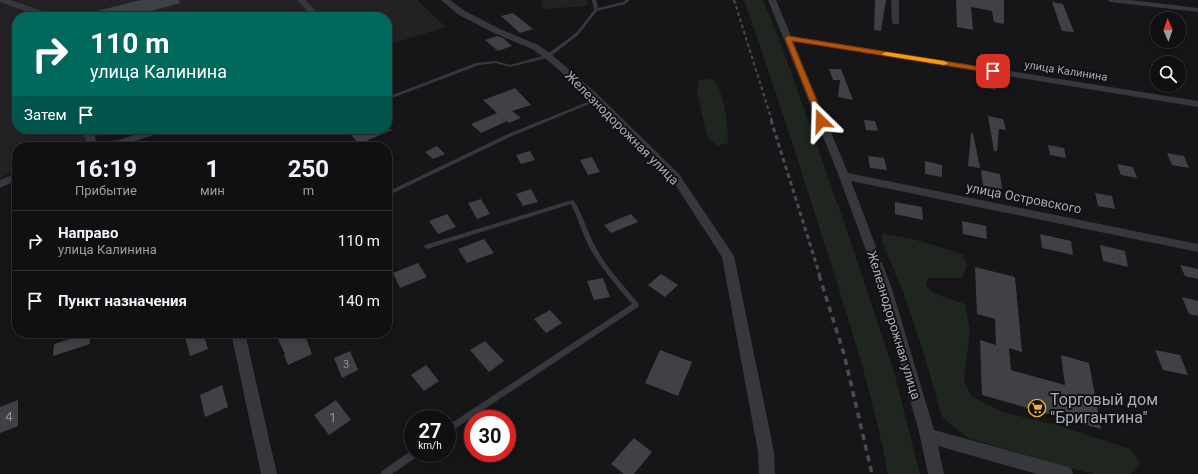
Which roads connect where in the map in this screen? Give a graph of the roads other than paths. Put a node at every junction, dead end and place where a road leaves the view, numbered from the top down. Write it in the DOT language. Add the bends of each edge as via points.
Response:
graph roads {
  1 [pos="3,0"];
  2 [pos="301,0"];
  3 [pos="445,0"];
  4 [pos="594,0"];
  5 [pos="628,0"];
  6 [pos="772,0"];
  7 [pos="895,0"];
  8 [pos="1111,0"];
  9 [pos="596,10"];
  10 [pos="1198,10"];
  11 [pos="37,12"];
  12 [pos="313,12"];
  13 [pos="896,22"];
  14 [pos="788,38"];
  15 [pos="548,56"];
  16 [pos="392,97"];
  17 [pos="597,100"];
  18 [pos="1198,104"];
  19 [pos="146,134"];
  20 [pos="120,142"];
  21 [pos="844,176"];
  22 [pos="12,178"];
  23 [pos="0,184"];
  24 [pos="392,192"];
  25 [pos="427,247"];
  26 [pos="1198,248"];
  27 [pos="239,338"];
  28 [pos="456,424"];
  29 [pos="928,436"];
  30 [pos="404,461"];
  31 [pos="269,474"];
  32 [pos="385,474"];
  33 [pos="767,474"];
  34 [pos="936,474"];
  35 [pos="1065,474"];
  1 -- 11 [label="street"];
  2 -- 12 [label="street"];
  3 -- 15 [label="street, Железнодорожная улица" via="462,13 535,47"];
  4 -- 9 [label="lane"];
  5 -- 9 [label="lane"];
  6 -- 14 [label="street, Железнодорожная улица"];
  7 -- 13 [label="street"];
  8 -- 10 [label="street"];
  9 -- 15 [label="lane" via="577,34"];
  14 -- 18 [label="street, улица Калинина"];
  14 -- 21 [label="street, Железнодорожная улица"];
  15 -- 16 [label="lane" via="510,66 496,62 478,64"];
  15 -- 17 [label="street, Железнодорожная улица"];
  17 -- 24 [label="lane" via="510,135"];
  17 -- 33 [label="street, Железнодорожная улица" via="675,176 728,256 766,452"];
  19 -- 20 [label="street"];
  21 -- 26 [label="street, улица Островского"];
  21 -- 29 [label="street, Железнодорожная улица" via="886,289"];
  22 -- 23 [label="street"];
  25 -- 28 [label="lane" via="572,202 604,268 636,305"];
  27 -- 31 [label="street"];
  29 -- 34 [label="street, Железнодорожная улица"];
  29 -- 35 [label="street"];
  30 -- 32 [label="lane"];
}
